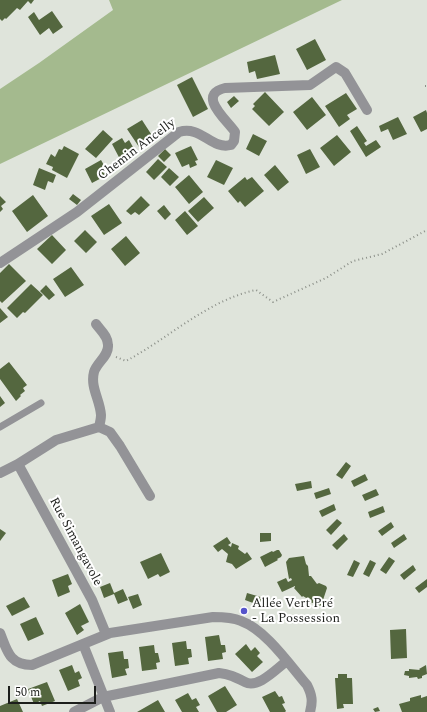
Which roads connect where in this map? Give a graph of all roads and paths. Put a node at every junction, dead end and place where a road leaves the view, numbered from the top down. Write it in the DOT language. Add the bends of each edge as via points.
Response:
graph roads {
  1 [pos="367,110"];
  2 [pos="427,230"];
  3 [pos="0,263"];
  4 [pos="96,324"];
  5 [pos="104,356"];
  6 [pos="41,403"];
  7 [pos="0,427"];
  8 [pos="99,427"];
  9 [pos="18,464"];
  10 [pos="0,474"];
  11 [pos="150,496"];
  12 [pos="0,633"];
  13 [pos="106,634"];
  14 [pos="82,644"];
  15 [pos="287,661"];
  16 [pos="104,697"];
  17 [pos="74,712"];
  18 [pos="110,712"];
  19 [pos="310,712"];
  1 -- 3 [label="street, Chemin Ancelly" via="345,73 336,67 310,85 218,89 213,102 217,112 235,132 231,145 220,146 187,129 179,132 77,212"];
  2 -- 5 [label="path" via="382,254 353,260 326,278 273,302 256,290 240,294 209,308 126,361"];
  4 -- 5 [label="street" via="107,337 108,346"];
  5 -- 8 [label="street" via="94,371 93,378 101,415"];
  6 -- 7 [label="lane"];
  8 -- 9 [label="street" via="56,440"];
  8 -- 11 [label="street" via="110,432"];
  9 -- 10 [label="street"];
  9 -- 13 [label="street, Rue Simangavole" via="92,600"];
  12 -- 14 [label="street" via="8,653 18,663 25,665 32,665"];
  13 -- 14 [label="street"];
  13 -- 15 [label="street" via="226,617 240,620 261,632"];
  14 -- 16 [label="street"];
  15 -- 16 [label="street" via="259,683 252,684 230,674 219,673"];
  15 -- 19 [label="street" via="312,694"];
  16 -- 17 [label="street"];
  16 -- 18 [label="street"];
}
